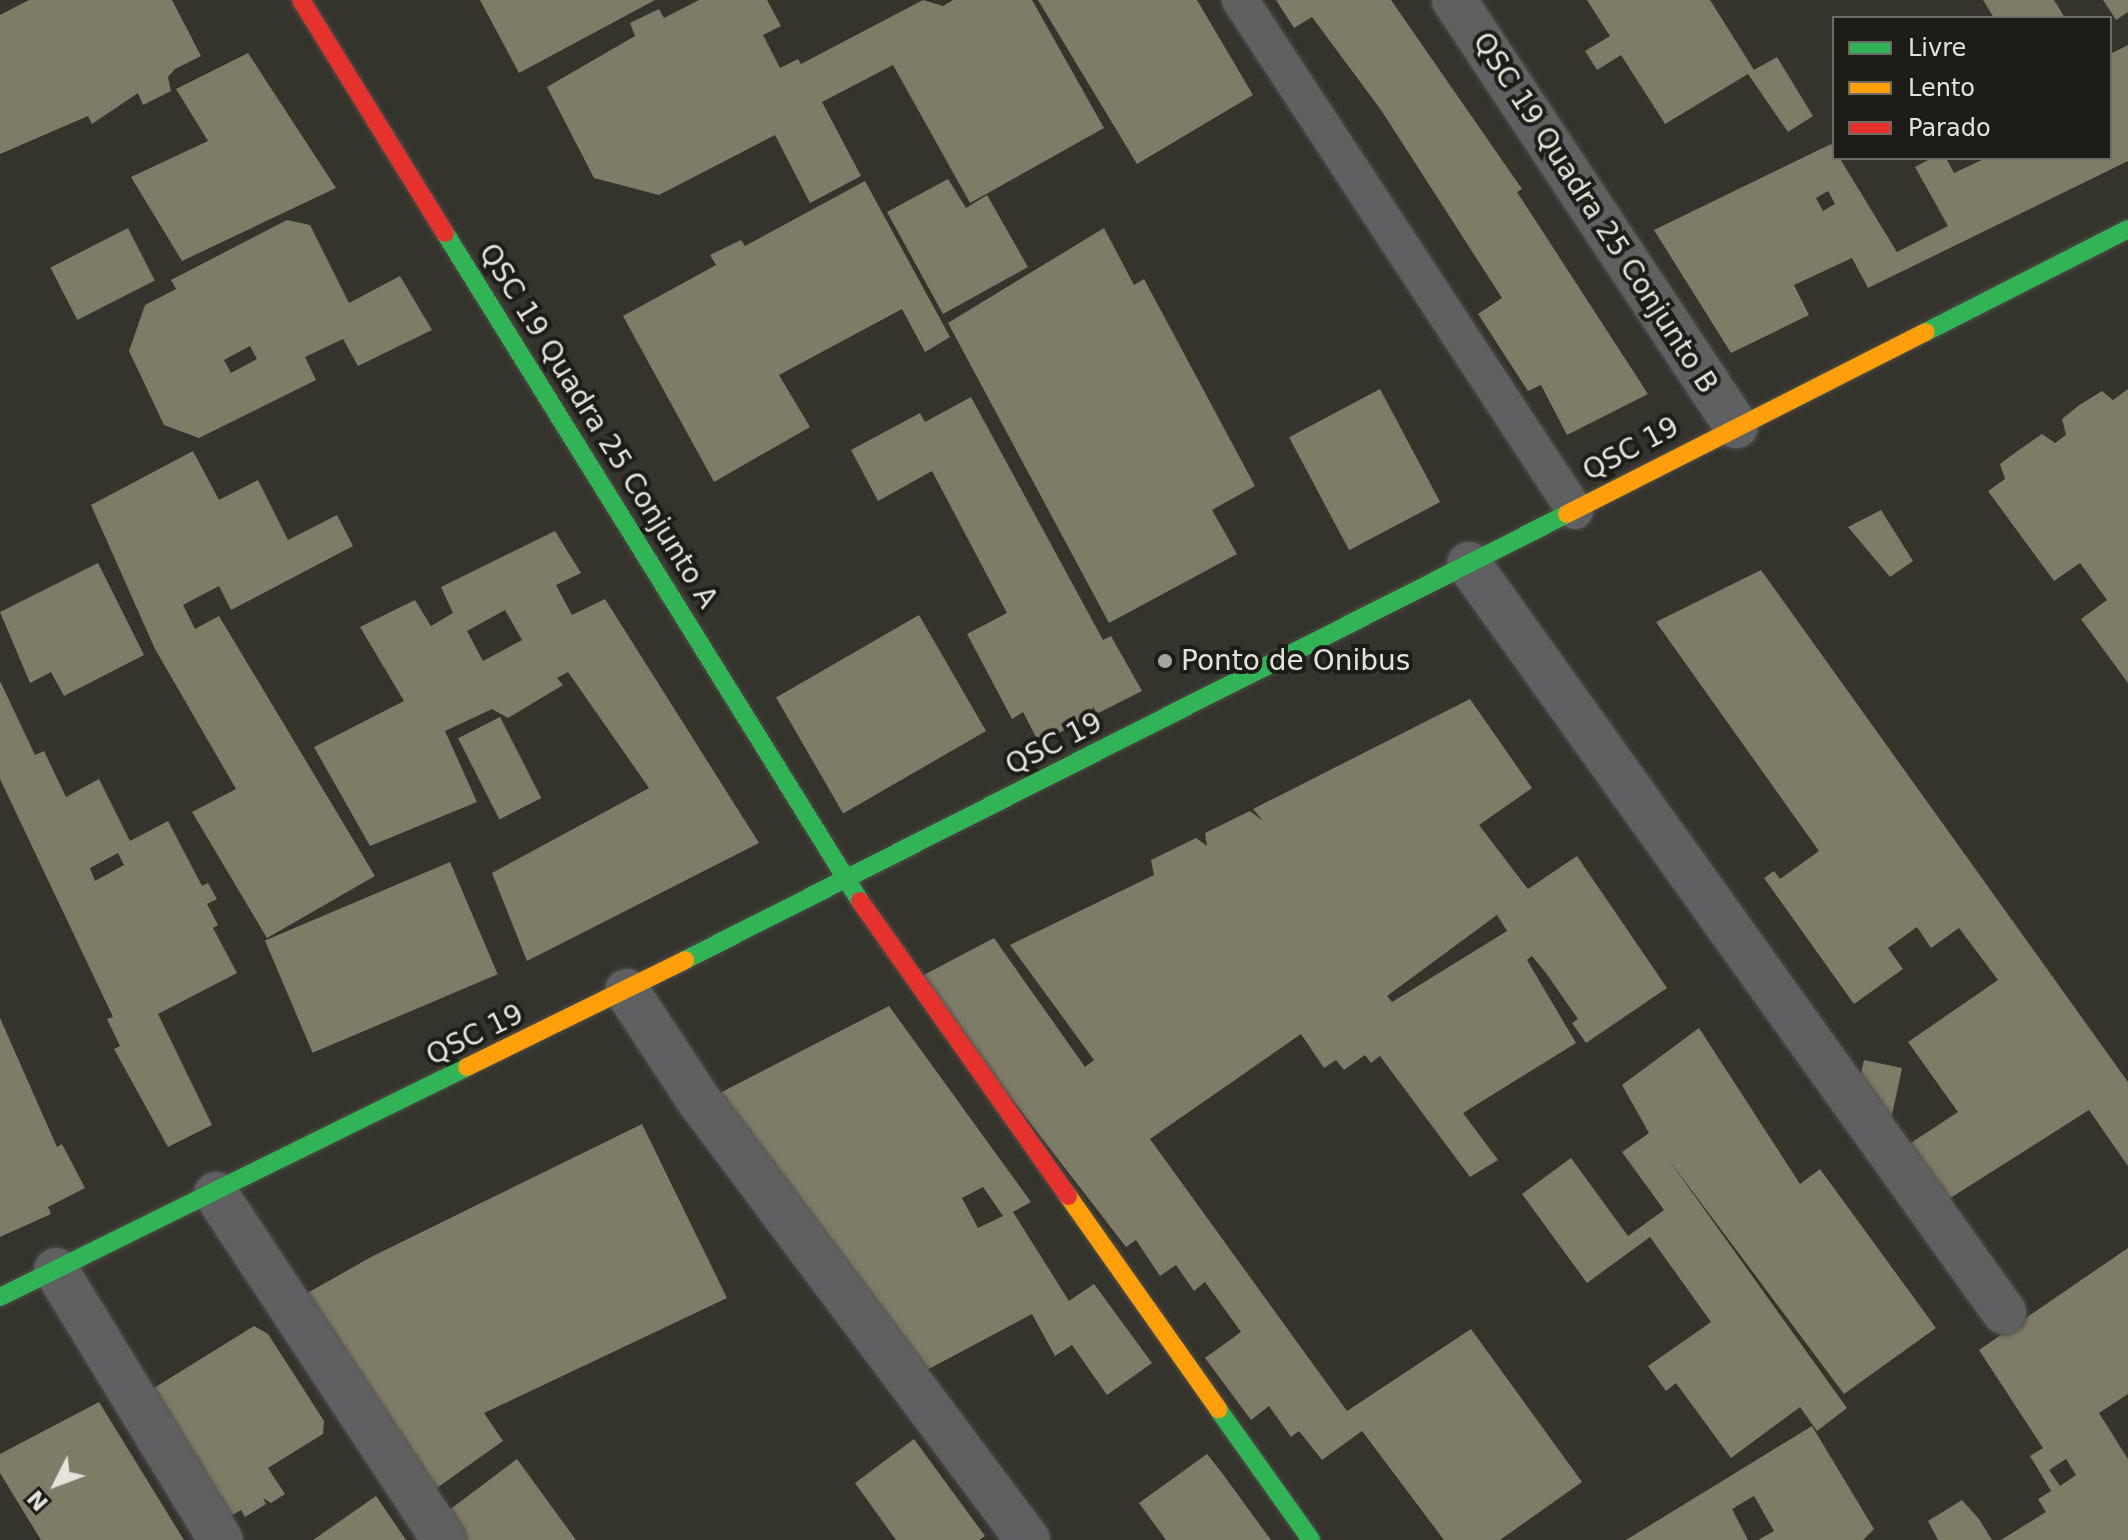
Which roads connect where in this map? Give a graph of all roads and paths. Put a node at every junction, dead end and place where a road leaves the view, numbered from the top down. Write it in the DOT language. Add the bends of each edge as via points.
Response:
graph roads {
  1 [pos="301,0"];
  2 [pos="1240,0"];
  3 [pos="1454,0"];
  4 [pos="2128,229"];
  5 [pos="1736,426"];
  6 [pos="1575,511"];
  7 [pos="1469,564"];
  8 [pos="846,881"];
  9 [pos="627,991"];
  10 [pos="216,1194"];
  11 [pos="56,1270"];
  12 [pos="0,1297"];
  13 [pos="2004,1312"];
  14 [pos="221,1540"];
  15 [pos="444,1540"];
  16 [pos="1028,1540"];
  17 [pos="1311,1540"];
  1 -- 8 [label="street, QSC 19 Quadra 25 Conjunto A"];
  2 -- 6 [label="lane"];
  3 -- 5 [label="street, QSC 19 Quadra 25 Conjunto B"];
  4 -- 5 [label="street, QSC 19"];
  5 -- 6 [label="street, QSC 19"];
  6 -- 7 [label="street, QSC 19"];
  7 -- 8 [label="street, QSC 19"];
  7 -- 13 [label="street"];
  8 -- 9 [label="street, QSC 19"];
  8 -- 17 [label="street, QSC 19 Quadra 25 Conjunto A"];
  9 -- 10 [label="street, QSC 19"];
  9 -- 16 [label="street" via="700,1102"];
  10 -- 11 [label="street, QSC 19"];
  10 -- 15 [label="street"];
  11 -- 12 [label="street, QSC 19"];
  11 -- 14 [label="street"];
}
